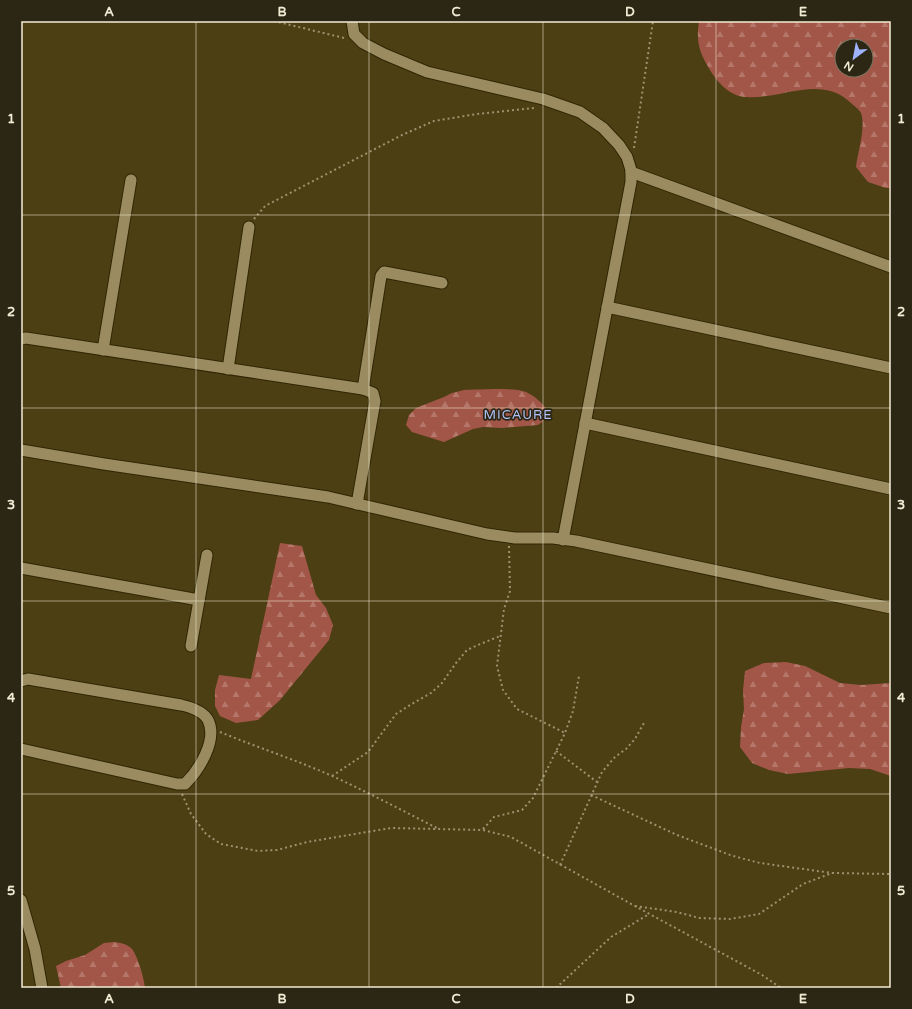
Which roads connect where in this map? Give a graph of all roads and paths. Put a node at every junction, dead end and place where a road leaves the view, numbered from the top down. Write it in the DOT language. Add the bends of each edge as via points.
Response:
graph roads {
  1 [pos="274,21"];
  2 [pos="352,21"];
  3 [pos="653,21"];
  4 [pos="363,43"];
  5 [pos="538,108"];
  6 [pos="631,171"];
  7 [pos="131,180"];
  8 [pos="249,228"];
  9 [pos="891,267"];
  10 [pos="442,283"];
  11 [pos="607,307"];
  12 [pos="21,339"];
  13 [pos="103,350"];
  14 [pos="228,368"];
  15 [pos="891,368"];
  16 [pos="363,389"];
  17 [pos="585,423"];
  18 [pos="21,450"];
  19 [pos="891,489"];
  20 [pos="357,504"];
  21 [pos="509,537"];
  22 [pos="563,540"];
  23 [pos="207,555"];
  24 [pos="21,568"];
  25 [pos="199,600"];
  26 [pos="891,608"];
  27 [pos="500,636"];
  28 [pos="191,646"];
  29 [pos="579,676"];
  30 [pos="21,680"];
  31 [pos="645,721"];
  32 [pos="210,728"];
  33 [pos="565,733"];
  34 [pos="21,749"];
  35 [pos="556,751"];
  36 [pos="332,776"];
  37 [pos="597,782"];
  38 [pos="177,784"];
  39 [pos="591,795"];
  40 [pos="440,830"];
  41 [pos="483,830"];
  42 [pos="560,865"];
  43 [pos="832,873"];
  44 [pos="891,874"];
  45 [pos="21,900"];
  46 [pos="633,905"];
  47 [pos="649,914"];
  48 [pos="42,988"];
  49 [pos="556,988"];
  50 [pos="781,988"];
  1 -- 4 [label="path"];
  2 -- 4 [label="street" via="354,34"];
  3 -- 6 [label="path"];
  4 -- 6 [label="street" via="427,72 543,99 580,112 603,128 619,145 627,157"];
  5 -- 8 [label="path" via="434,121 265,206"];
  6 -- 9 [label="street"];
  6 -- 11 [label="street"];
  7 -- 13 [label="street"];
  8 -- 14 [label="street"];
  10 -- 16 [label="street" via="382,273"];
  11 -- 15 [label="street"];
  11 -- 17 [label="street"];
  12 -- 13 [label="street"];
  13 -- 14 [label="street"];
  14 -- 16 [label="street"];
  16 -- 20 [label="street" via="373,393 375,401"];
  17 -- 19 [label="street"];
  17 -- 22 [label="street"];
  18 -- 20 [label="street" via="328,497"];
  20 -- 21 [label="street"];
  21 -- 22 [label="street"];
  21 -- 27 [label="path" via="510,591"];
  22 -- 26 [label="street"];
  23 -- 25 [label="street"];
  24 -- 25 [label="street"];
  25 -- 28 [label="street"];
  27 -- 33 [label="path" via="497,666 503,690 517,709"];
  27 -- 36 [label="path" via="467,650 437,688 396,714 368,752"];
  29 -- 33 [label="path" via="573,711"];
  30 -- 32 [label="street" via="28,679 182,705 202,714 208,719"];
  31 -- 37 [label="path" via="635,739 615,757"];
  32 -- 36 [label="path"];
  32 -- 38 [label="street" via="209,744 194,775 185,784"];
  33 -- 35 [label="path"];
  34 -- 38 [label="street"];
  35 -- 37 [label="path"];
  35 -- 41 [label="path" via="533,798 522,810 494,817"];
  36 -- 40 [label="path"];
  37 -- 39 [label="path"];
  38 -- 40 [label="path" via="191,814 206,834 221,844 240,848 276,850 307,842 391,828"];
  39 -- 42 [label="path"];
  39 -- 43 [label="path" via="677,835 733,856 760,863"];
  40 -- 41 [label="path"];
  41 -- 42 [label="path" via="511,837"];
  42 -- 46 [label="path"];
  43 -- 44 [label="path"];
  43 -- 46 [label="path" via="803,884 759,914 730,919 699,918"];
  45 -- 48 [label="street" via="35,949"];
  46 -- 47 [label="path"];
  47 -- 49 [label="path" via="611,937"];
  47 -- 50 [label="path" via="762,975"];
}
